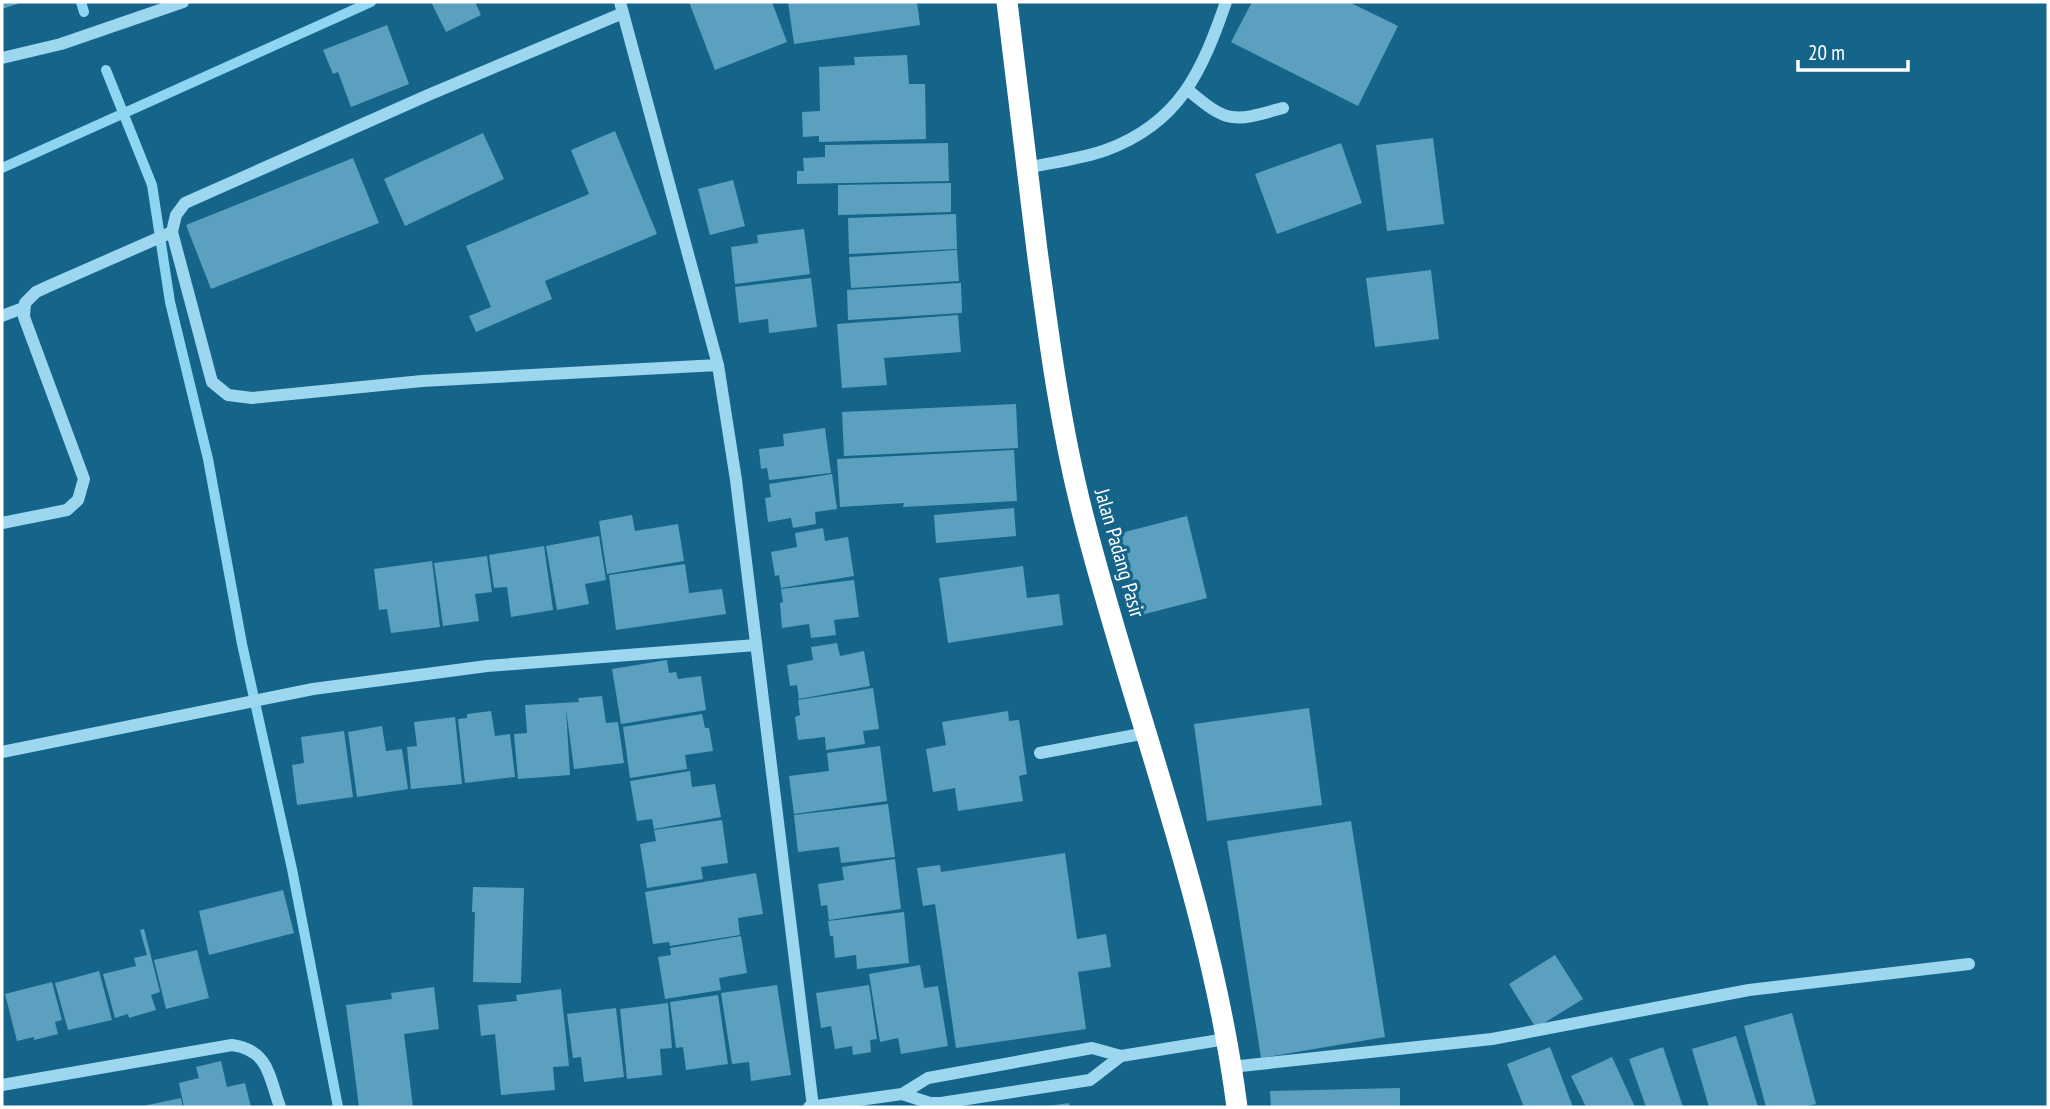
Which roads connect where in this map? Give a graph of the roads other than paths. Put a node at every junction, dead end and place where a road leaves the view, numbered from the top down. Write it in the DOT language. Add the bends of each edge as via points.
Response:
graph roads {
  1 [pos="183,2"];
  2 [pos="1007,2"];
  3 [pos="1226,2"];
  4 [pos="621,7"];
  5 [pos="2,58"];
  6 [pos="1188,90"];
  7 [pos="1283,108"];
  8 [pos="1027,167"];
  9 [pos="168,233"];
  10 [pos="23,308"];
  11 [pos="2,316"];
  12 [pos="719,365"];
  13 [pos="2,523"];
  14 [pos="756,645"];
  15 [pos="1146,733"];
  16 [pos="2,752"];
  17 [pos="1040,752"];
  18 [pos="1969,964"];
  19 [pos="1226,1039"];
  20 [pos="1121,1056"];
  21 [pos="1231,1067"];
  22 [pos="928,1078"];
  23 [pos="2,1084"];
  24 [pos="902,1094"];
  25 [pos="930,1105"];
  26 [pos="280,1107"];
  27 [pos="811,1107"];
  28 [pos="1237,1107"];
  1 -- 5 [label="street" via="61,44"];
  2 -- 8 [label="highway, Jalan Padang Pasir"];
  3 -- 6 [label="street"];
  4 -- 9 [label="street" via="194,198 176,215"];
  4 -- 12 [label="street"];
  6 -- 7 [label="street" via="1220,115 1232,118"];
  6 -- 8 [label="street" via="1178,104 1139,135 1105,151"];
  8 -- 15 [label="highway, Jalan Padang Pasir" via="1051,354 1071,465"];
  9 -- 10 [label="street" via="36,292"];
  9 -- 12 [label="street" via="212,382 228,395 252,398 422,382"];
  10 -- 11 [label="street"];
  10 -- 13 [label="street" via="84,479 78,500 67,510"];
  12 -- 14 [label="street"];
  14 -- 16 [label="street" via="487,666 313,689"];
  14 -- 27 [label="street"];
  15 -- 17 [label="street"];
  15 -- 19 [label="highway, Jalan Padang Pasir" via="1195,898"];
  18 -- 21 [label="street" via="1749,990 1492,1039"];
  19 -- 20 [label="street"];
  19 -- 21 [label="highway, Jalan Padang Pasir"];
  20 -- 22 [label="street" via="1092,1048"];
  20 -- 25 [label="street" via="1090,1080"];
  21 -- 28 [label="highway, Jalan Padang Pasir"];
  22 -- 24 [label="street"];
  22 -- 25 [label="street"];
  23 -- 26 [label="street" via="232,1045 252,1049 262,1058"];
  24 -- 25 [label="street"];
  24 -- 27 [label="street"];
}
